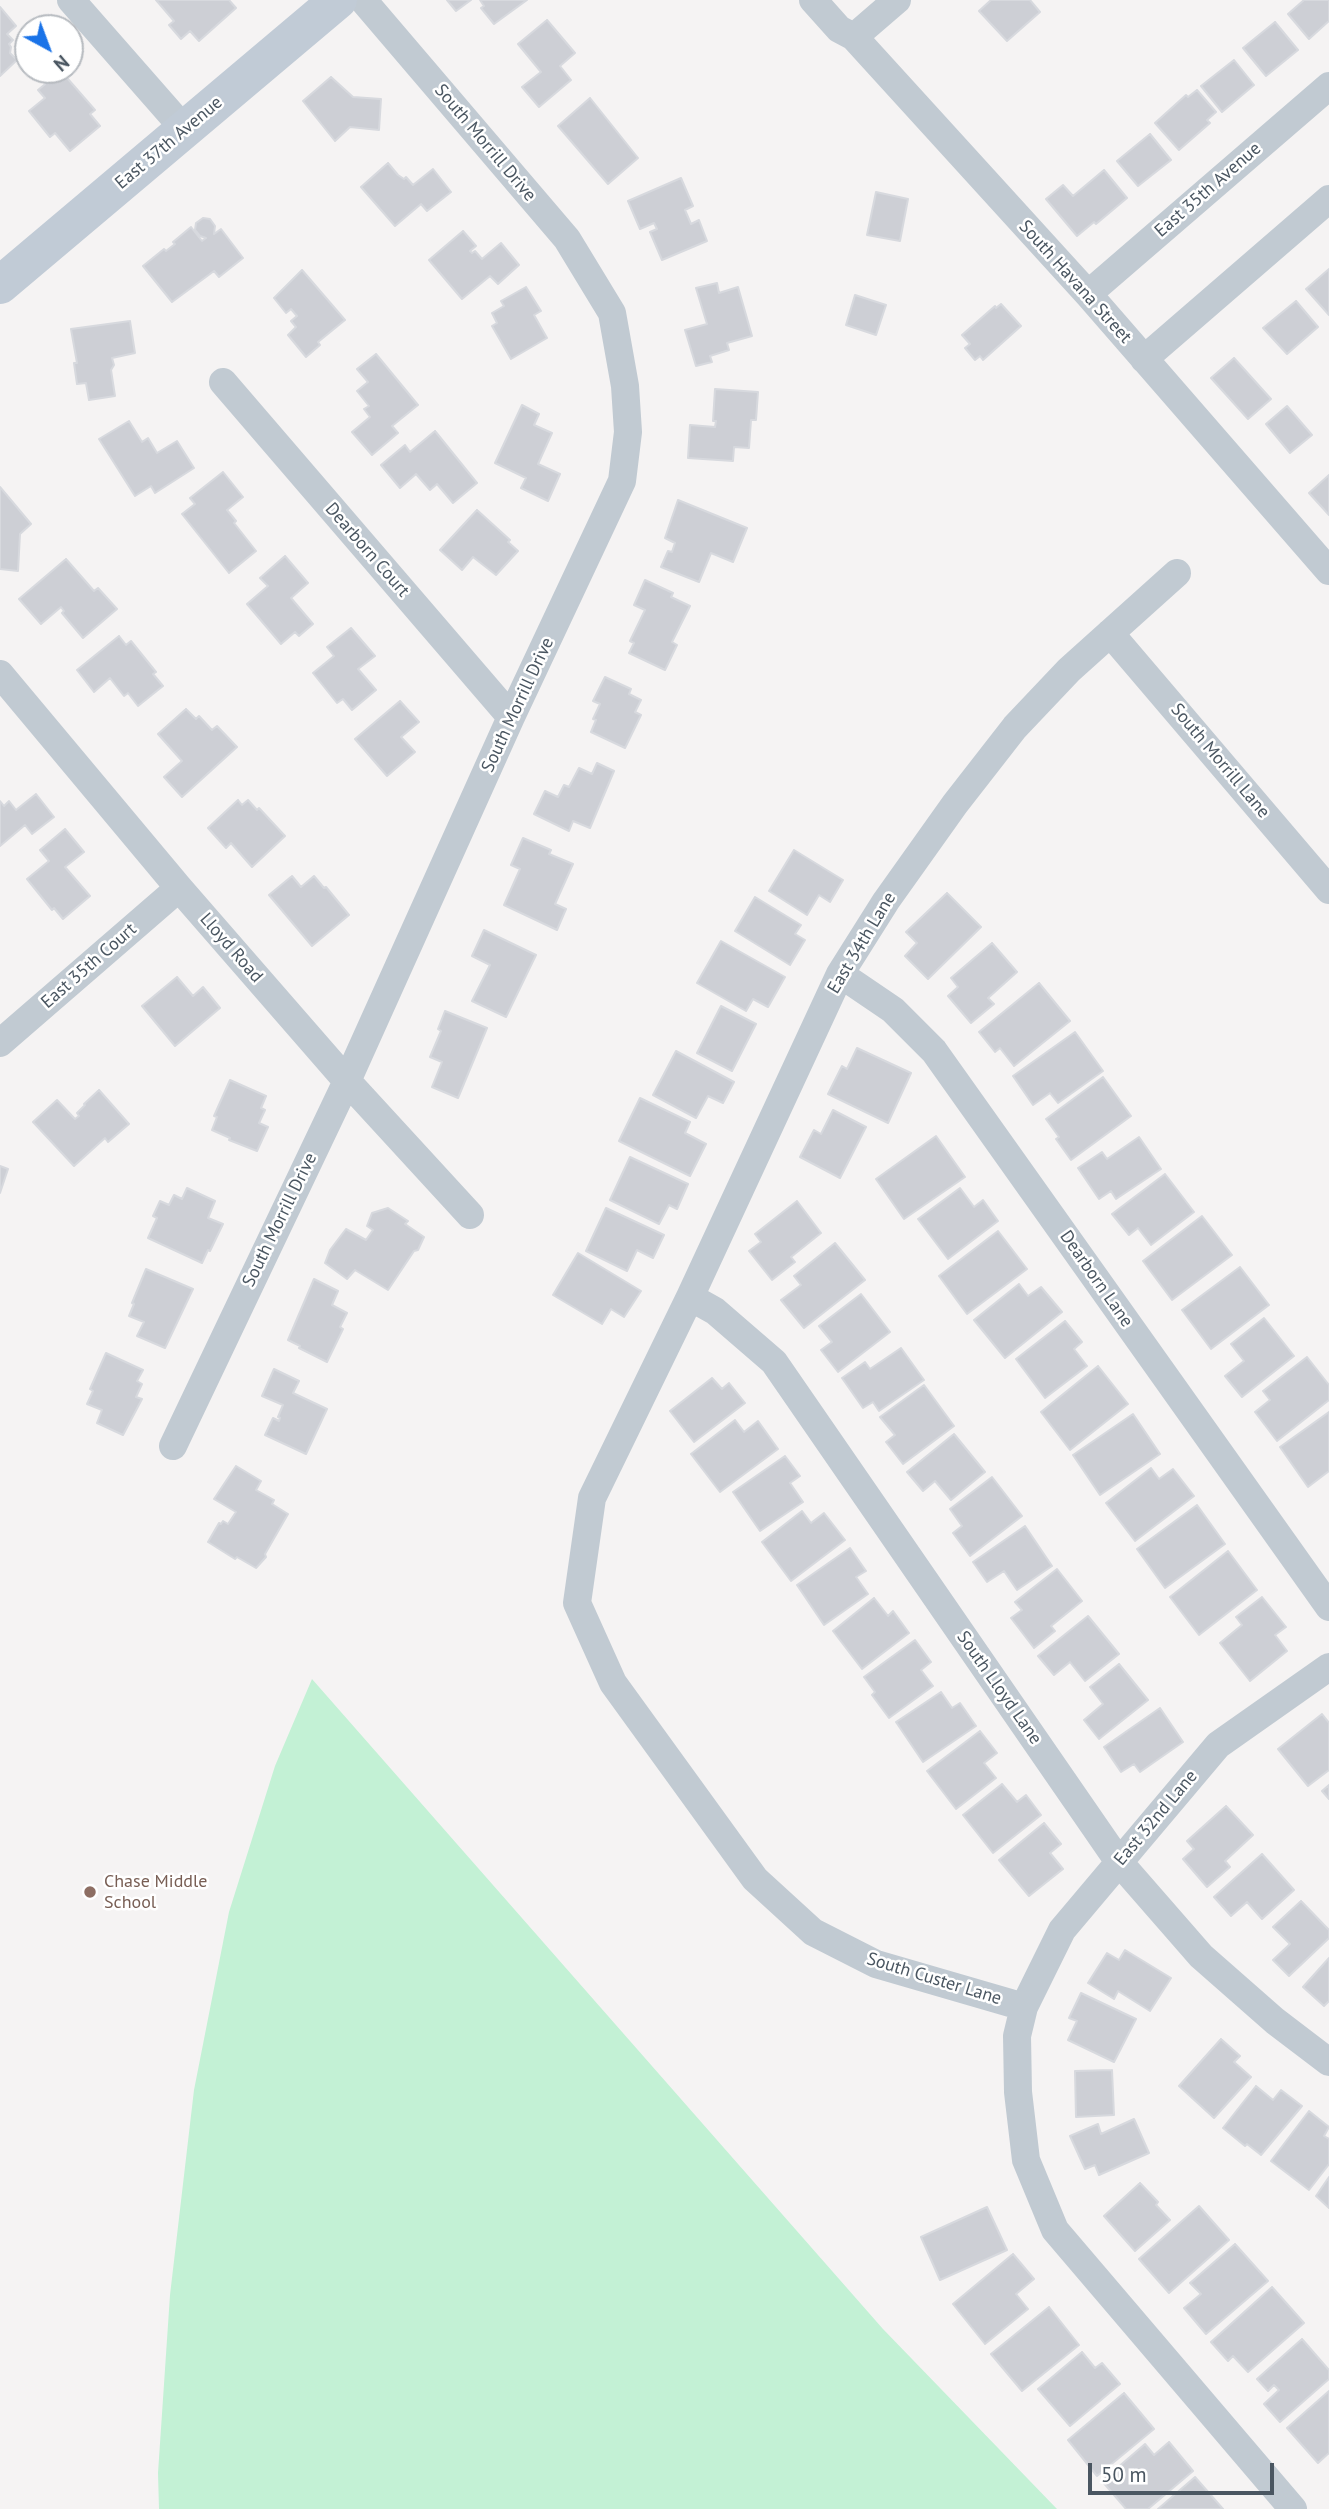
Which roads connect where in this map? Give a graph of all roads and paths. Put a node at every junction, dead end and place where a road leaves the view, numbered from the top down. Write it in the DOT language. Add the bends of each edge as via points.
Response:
graph roads {
  1 [pos="71,0"];
  2 [pos="338,0"];
  3 [pos="363,0"];
  4 [pos="813,0"];
  5 [pos="897,0"];
  6 [pos="854,37"];
  7 [pos="1329,86"];
  8 [pos="185,130"];
  9 [pos="1329,199"];
  10 [pos="0,285"];
  11 [pos="1088,295"];
  12 [pos="1144,359"];
  13 [pos="223,382"];
  14 [pos="1329,571"];
  15 [pos="1177,573"];
  16 [pos="1110,633"];
  17 [pos="0,674"];
  18 [pos="512,717"];
  19 [pos="179,888"];
  20 [pos="1329,890"];
  21 [pos="840,974"];
  22 [pos="0,1043"];
  23 [pos="346,1081"];
  24 [pos="470,1215"];
  25 [pos="690,1297"];
  26 [pos="648,1381"];
  27 [pos="173,1446"];
  28 [pos="1329,1607"];
  29 [pos="1329,1667"];
  30 [pos="1119,1862"];
  31 [pos="1024,2007"];
  32 [pos="1329,2062"];
  33 [pos="1293,2509"];
  1 -- 8 [label="street"];
  2 -- 8 [label="street, East 37th Avenue"];
  3 -- 18 [label="street, South Morrill Drive" via="567,239 612,313 628,432 622,481"];
  4 -- 6 [label="street, South Havana Street" via="839,29"];
  5 -- 6 [label="street"];
  6 -- 11 [label="street, South Havana Street"];
  7 -- 11 [label="street, East 35th Avenue"];
  8 -- 10 [label="street, East 37th Avenue"];
  9 -- 12 [label="street"];
  11 -- 12 [label="street, South Havana Street"];
  12 -- 14 [label="street, South Havana Street"];
  13 -- 18 [label="street, Dearborn Court"];
  15 -- 16 [label="street, East 34th Lane"];
  16 -- 20 [label="street, South Morrill Lane"];
  16 -- 21 [label="street, East 34th Lane" via="1016,727 970,785"];
  17 -- 19 [label="street, Lloyd Road"];
  18 -- 23 [label="street, South Morrill Drive"];
  19 -- 22 [label="street, East 35th Court"];
  19 -- 23 [label="street, Lloyd Road"];
  21 -- 25 [label="street, East 34th Lane"];
  21 -- 28 [label="street, Dearborn Lane" via="893,1010 934,1051"];
  23 -- 24 [label="street, Lloyd Road"];
  23 -- 27 [label="street, South Morrill Drive"];
  25 -- 26 [label="street, East 34th Lane"];
  25 -- 30 [label="street, South Lloyd Lane" via="716,1311 774,1362"];
  26 -- 31 [label="street, South Custer Lane" via="592,1498 577,1603 613,1683 755,1879 813,1932 876,1964"];
  29 -- 30 [label="street, East 32nd Lane" via="1218,1745"];
  30 -- 31 [label="street, East 32nd Lane" via="1062,1930"];
  30 -- 32 [label="street, South Lloyd Lane" via="1201,1956"];
  31 -- 33 [label="street, South Custer Lane" via="1017,2036 1026,2160 1055,2230"];
}
